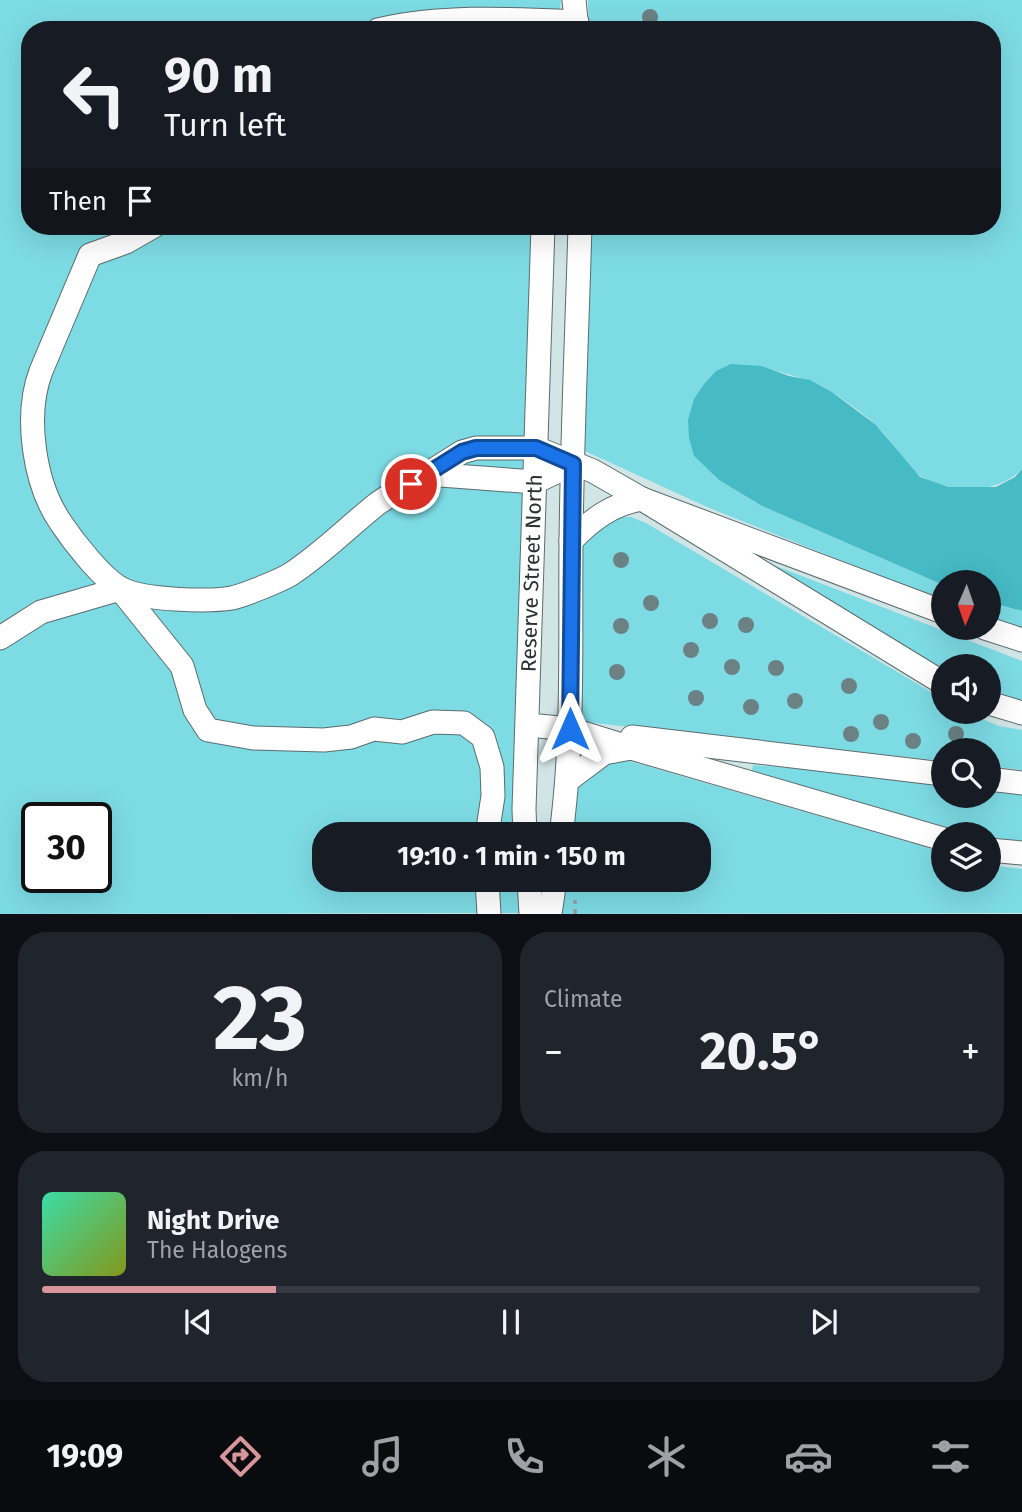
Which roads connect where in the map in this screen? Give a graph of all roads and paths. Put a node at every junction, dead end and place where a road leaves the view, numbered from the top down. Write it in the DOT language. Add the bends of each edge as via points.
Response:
graph roads {
  1 [pos="568,17"];
  2 [pos="438,21"];
  3 [pos="138,235"];
  4 [pos="544,235"];
  5 [pos="580,235"];
  6 [pos="536,448"];
  7 [pos="573,464"];
  8 [pos="427,474"];
  9 [pos="535,482"];
  10 [pos="642,499"];
  11 [pos="571,541"];
  12 [pos="120,589"];
  13 [pos="931,607"];
  14 [pos="1001,633"];
  15 [pos="0,638"];
  16 [pos="1022,640"];
  17 [pos="931,676"];
  18 [pos="1001,707"];
  19 [pos="1022,713"];
  20 [pos="528,725"];
  21 [pos="577,730"];
  22 [pos="631,748"];
  23 [pos="931,773"];
  24 [pos="568,780"];
  25 [pos="1001,780"];
  26 [pos="1022,783"];
  27 [pos="489,822"];
  28 [pos="525,822"];
  29 [pos="563,822"];
  30 [pos="931,836"];
  31 [pos="1001,851"];
  32 [pos="1022,853"];
  33 [pos="488,892"];
  34 [pos="530,892"];
  35 [pos="553,892"];
  36 [pos="489,914"];
  37 [pos="531,914"];
  38 [pos="550,914"];
  1 -- 2 [label="street"];
  3 -- 12 [label="street" via="90,256 41,371 33,404 40,480 51,510 76,546"];
  4 -- 6 [label="street, Reserve Street North"];
  5 -- 7 [label="street, Reserve Street North"];
  6 -- 7 [label="street"];
  6 -- 8 [label="street" via="476,448"];
  6 -- 9 [label="street, Reserve Street North"];
  7 -- 9 [label="street"];
  7 -- 10 [label="street"];
  7 -- 11 [label="street, Reserve Street North"];
  8 -- 9 [label="street"];
  8 -- 12 [label="street" via="378,503 289,575 232,597 171,599"];
  9 -- 20 [label="street, Reserve Street North"];
  10 -- 11 [label="street" via="627,501 591,520"];
  10 -- 13 [label="street"];
  10 -- 17 [label="street"];
  11 -- 21 [label="street, Reserve Street North"];
  12 -- 15 [label="street" via="41,612"];
  12 -- 27 [label="street" via="182,666 195,710 208,730 253,738 324,740 374,729 402,732 433,722 464,723 482,737 492,767"];
  14 -- 16 [label="street"];
  18 -- 19 [label="street"];
  20 -- 21 [label="street"];
  20 -- 28 [label="street, Reserve Street North"];
  21 -- 22 [label="street"];
  21 -- 23 [label="street"];
  21 -- 24 [label="street, Reserve Street North"];
  22 -- 24 [label="street" via="604,753"];
  22 -- 30 [label="street"];
  24 -- 29 [label="street, Reserve Street North"];
  25 -- 26 [label="street"];
  31 -- 32 [label="street"];
  33 -- 36 [label="street"];
  34 -- 37 [label="street"];
  35 -- 38 [label="street"];
}
